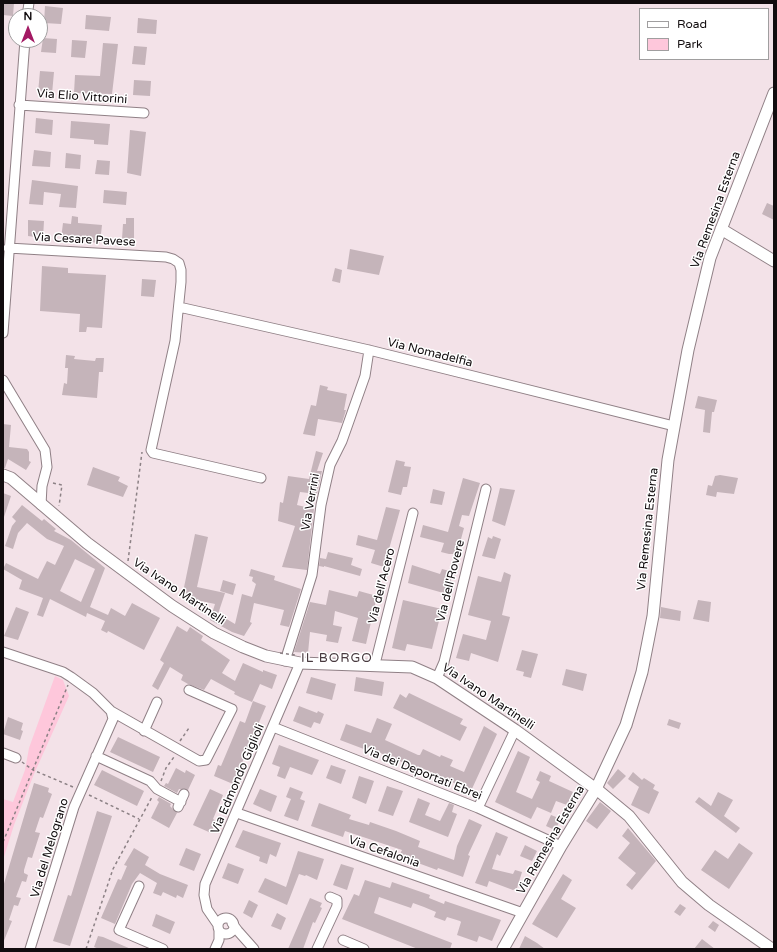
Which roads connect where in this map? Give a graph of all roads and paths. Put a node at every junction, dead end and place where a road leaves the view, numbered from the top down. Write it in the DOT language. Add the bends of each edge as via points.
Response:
graph roads {
  1 [pos="24,48"];
  2 [pos="774,93"];
  3 [pos="19,105"];
  4 [pos="144,113"];
  5 [pos="3,188"];
  6 [pos="13,189"];
  7 [pos="721,229"];
  8 [pos="8,248"];
  9 [pos="774,261"];
  10 [pos="180,307"];
  11 [pos="3,333"];
  12 [pos="369,350"];
  13 [pos="3,380"];
  14 [pos="674,426"];
  15 [pos="3,475"];
  16 [pos="261,478"];
  17 [pos="44,481"];
  18 [pos="486,489"];
  19 [pos="41,505"];
  20 [pos="60,508"];
  21 [pos="412,513"];
  22 [pos="122,559"];
  23 [pos="128,563"];
  24 [pos="273,651"];
  25 [pos="3,652"];
  26 [pos="290,658"];
  27 [pos="374,664"];
  28 [pos="71,677"];
  29 [pos="437,678"];
  30 [pos="189,690"];
  31 [pos="157,702"];
  32 [pos="112,712"];
  33 [pos="272,727"];
  34 [pos="189,728"];
  35 [pos="515,730"];
  36 [pos="144,731"];
  37 [pos="179,750"];
  38 [pos="3,754"];
  39 [pos="96,756"];
  40 [pos="16,758"];
  41 [pos="33,770"];
  42 [pos="157,788"];
  43 [pos="596,789"];
  44 [pos="181,801"];
  45 [pos="478,808"];
  46 [pos="237,813"];
  47 [pos="4,836"];
  48 [pos="3,842"];
  49 [pos="561,846"];
  50 [pos="139,886"];
  51 [pos="330,897"];
  52 [pos="206,905"];
  53 [pos="523,913"];
  54 [pos="230,921"];
  55 [pos="218,928"];
  56 [pos="230,933"];
  57 [pos="244,938"];
  58 [pos="343,940"];
  59 [pos="216,946"];
  60 [pos="30,949"];
  61 [pos="86,949"];
  62 [pos="163,949"];
  63 [pos="254,949"];
  64 [pos="317,949"];
  65 [pos="364,949"];
  66 [pos="503,949"];
  67 [pos="772,949"];
  1 -- 3 [label="street"];
  2 -- 7 [label="street, Via Remesina Esterna"];
  3 -- 4 [label="street, Via Elio Vittorini"];
  3 -- 6 [label="street"];
  5 -- 6 [label="street"];
  6 -- 8 [label="street"];
  7 -- 9 [label="street"];
  7 -- 14 [label="street, Via Remesina Esterna" via="710,258 688,350"];
  8 -- 10 [label="street, Via Cesare Pavese" via="173,258 179,263 181,270"];
  8 -- 11 [label="street"];
  10 -- 12 [label="street, Via Nomadelfia"];
  10 -- 16 [label="street" via="151,450 153,453"];
  12 -- 14 [label="street, Via Nomadelfia"];
  12 -- 26 [label="street, Via Verrini" via="365,376 342,441 330,465 321,505 312,575"];
  13 -- 17 [label="street" via="45,450 47,467"];
  14 -- 43 [label="street, Via Remesina Esterna" via="668,460 652,616 642,672 626,725"];
  15 -- 19 [label="street, Via Ivano Martinelli" via="11,478"];
  17 -- 19 [label="street"];
  17 -- 20 [label="path" via="62,485"];
  18 -- 29 [label="street, Via dell'Rovere" via="444,662"];
  19 -- 26 [label="street, Via Ivano Martinelli" via="87,543 172,606 208,629 266,656"];
  21 -- 27 [label="street, Via dell'Acero"];
  22 -- 23 [label="path"];
  24 -- 26 [label="path"];
  25 -- 28 [label="street"];
  26 -- 27 [label="street, Via Ivano Martinelli"];
  26 -- 33 [label="street, Via Edmondo Giglioli"];
  27 -- 29 [label="street, Via Ivano Martinelli" via="412,667"];
  28 -- 32 [label="street" via="93,693"];
  28 -- 41 [label="path"];
  29 -- 35 [label="street, Via Ivano Martinelli"];
  30 -- 37 [label="street" via="232,709 206,760 199,761"];
  31 -- 36 [label="street"];
  32 -- 36 [label="street"];
  32 -- 39 [label="street, Via del Melograno" via="113,719"];
  33 -- 45 [label="street, Via dei Deportati Ebrei"];
  33 -- 46 [label="street, Via Edmondo Giglioli"];
  34 -- 37 [label="path" via="180,740"];
  35 -- 43 [label="street, Via Ivano Martinelli"];
  35 -- 45 [label="street"];
  36 -- 37 [label="street"];
  37 -- 42 [label="path" via="166,768"];
  38 -- 40 [label="street"];
  39 -- 42 [label="street" via="150,781"];
  39 -- 60 [label="street, Via del Melograno" via="74,807"];
  40 -- 41 [label="path"];
  41 -- 47 [label="path"];
  42 -- 44 [label="street"];
  42 -- 61 [label="path" via="113,868"];
  43 -- 49 [label="street, Via Remesina Esterna"];
  43 -- 67 [label="street, Via Ivano Martinelli" via="629,816 682,882 709,905"];
  45 -- 49 [label="street, Via dei Deportati Ebrei"];
  46 -- 52 [label="street, Via Edmondo Giglioli" via="205,884"];
  46 -- 53 [label="street, Via Cefalonia"];
  47 -- 48 [label="path"];
  49 -- 53 [label="street, Via Remesina Esterna"];
  50 -- 62 [label="street" via="119,930"];
  51 -- 64 [label="street" via="337,900 337,906"];
  52 -- 54 [label="street"];
  52 -- 55 [label="street, Via Edmondo Giglioli"];
  53 -- 66 [label="street, Via Remesina Esterna"];
  54 -- 55 [label="street" via="221,920"];
  54 -- 56 [label="street" via="233,927"];
  54 -- 57 [label="street"];
  55 -- 56 [label="street" via="224,934"];
  55 -- 59 [label="street"];
  56 -- 57 [label="street"];
  56 -- 59 [label="street"];
  57 -- 63 [label="street"];
  58 -- 65 [label="street"];
}
